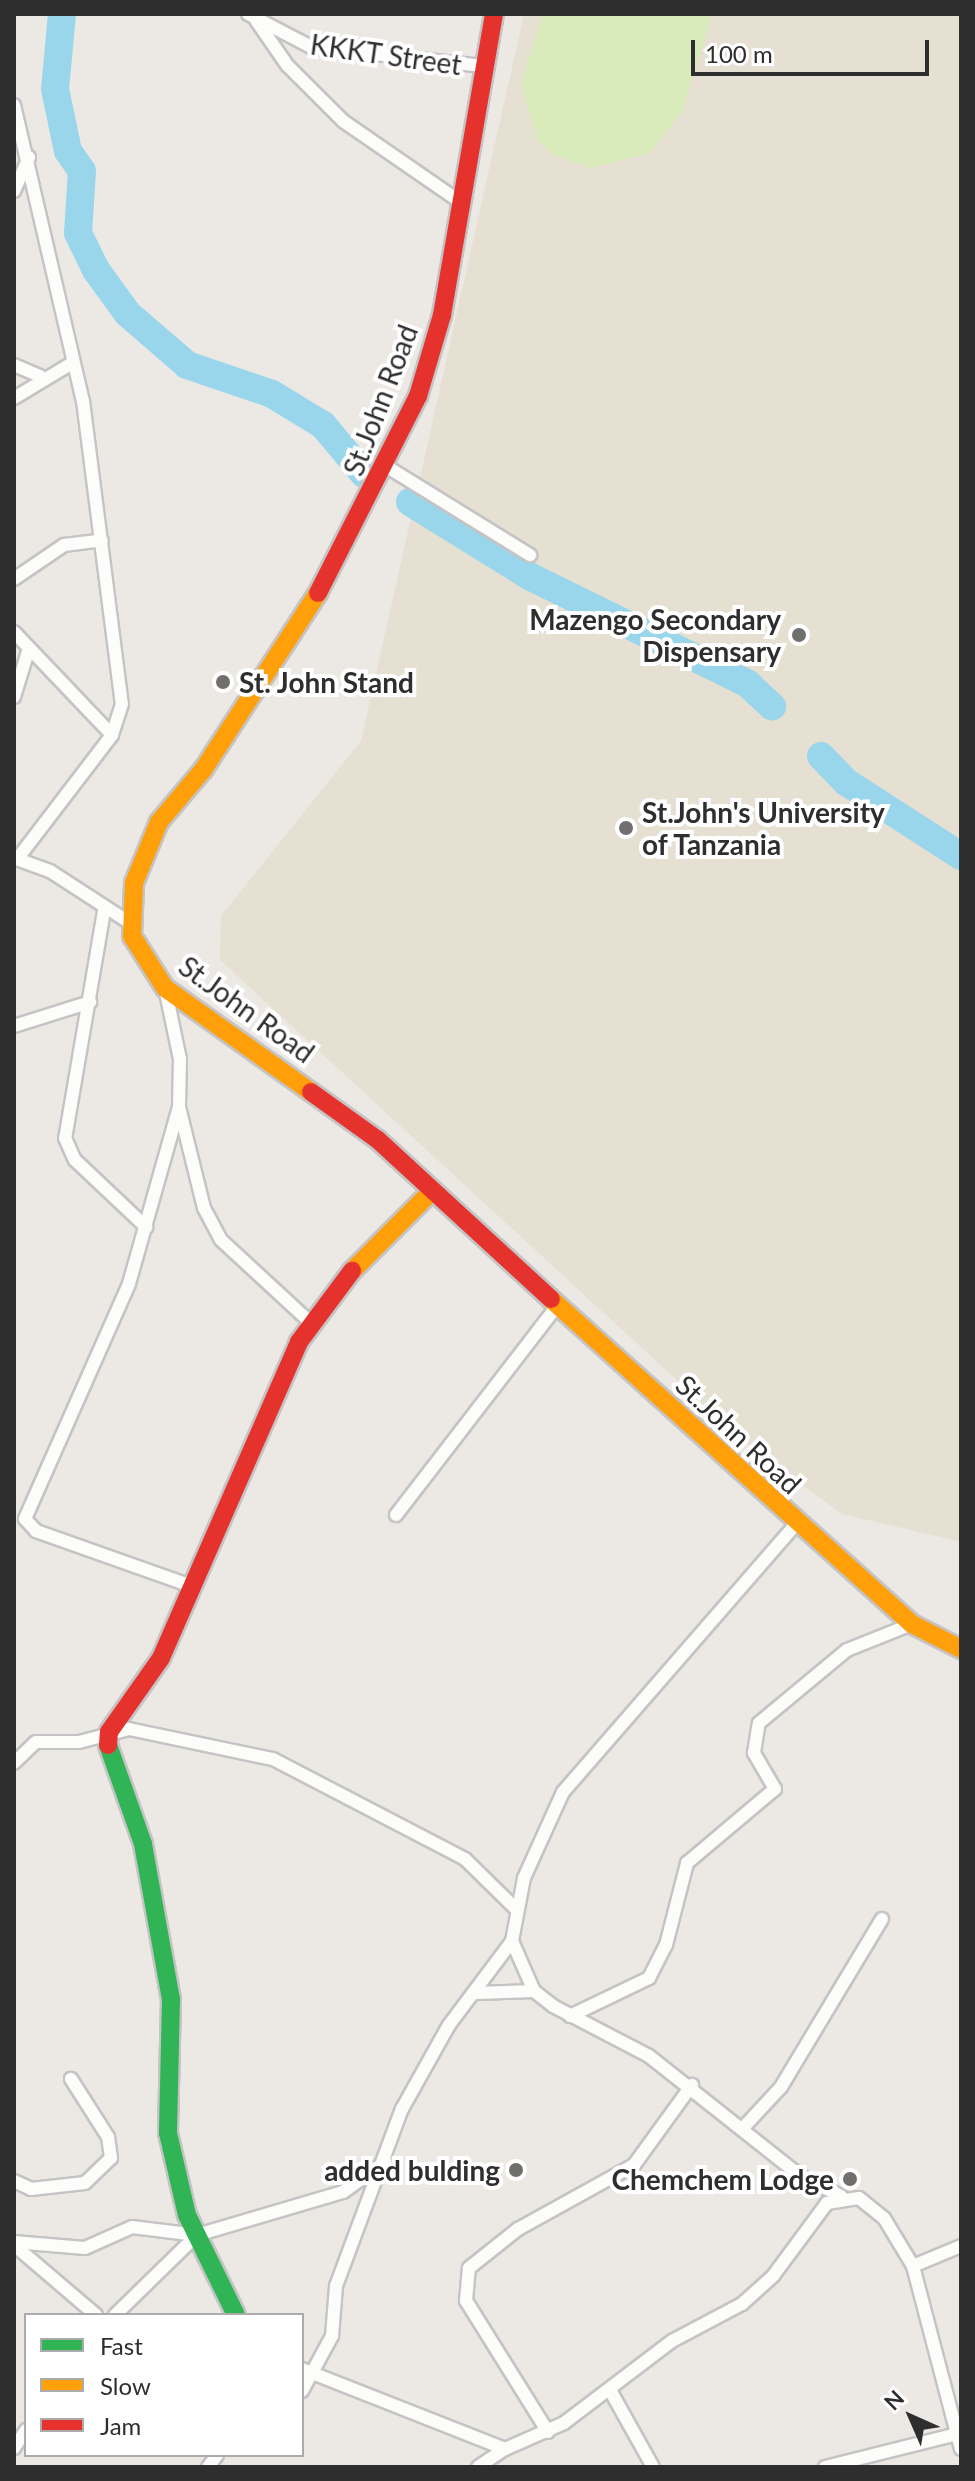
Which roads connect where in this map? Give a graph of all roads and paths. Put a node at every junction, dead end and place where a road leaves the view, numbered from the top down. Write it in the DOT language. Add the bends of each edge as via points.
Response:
graph roads {
  1 [pos="494,14"];
  2 [pos="252,17"];
  3 [pos="483,66"];
  4 [pos="14,105"];
  5 [pos="29,156"];
  6 [pos="14,191"];
  7 [pos="462,203"];
  8 [pos="72,363"];
  9 [pos="14,365"];
  10 [pos="40,376"];
  11 [pos="14,398"];
  12 [pos="389,468"];
  13 [pos="102,540"];
  14 [pos="530,555"];
  15 [pos="14,579"];
  16 [pos="14,632"];
  17 [pos="29,648"];
  18 [pos="14,697"];
  19 [pos="112,735"];
  20 [pos="16,858"];
  21 [pos="104,911"];
  22 [pos="130,923"];
  23 [pos="165,988"];
  24 [pos="90,1002"];
  25 [pos="14,1026"];
  26 [pos="179,1107"];
  27 [pos="432,1191"];
  28 [pos="146,1227"];
  29 [pos="558,1305"];
  30 [pos="312,1324"];
  31 [pos="396,1515"];
  32 [pos="796,1524"];
  33 [pos="191,1586"];
  34 [pos="912,1624"];
  35 [pos="961,1649"];
  36 [pos="109,1732"];
  37 [pos="14,1763"];
  38 [pos="516,1909"];
  39 [pos="882,1919"];
  40 [pos="512,1941"];
  41 [pos="534,1991"];
  42 [pos="477,1993"];
  43 [pos="570,2016"];
  44 [pos="71,2079"];
  45 [pos="692,2085"];
  46 [pos="742,2129"];
  47 [pos="385,2162"];
  48 [pos="14,2181"];
  49 [pos="841,2196"];
  50 [pos="197,2235"];
  51 [pos="14,2244"];
  52 [pos="961,2246"];
  53 [pos="913,2266"];
  54 [pos="94,2313"];
  55 [pos="117,2313"];
  56 [pos="235,2313"];
  57 [pos="306,2371"];
  58 [pos="610,2390"];
  59 [pos="548,2432"];
  60 [pos="959,2433"];
  61 [pos="505,2449"];
  62 [pos="961,2449"];
  63 [pos="478,2467"];
  64 [pos="653,2467"];
  65 [pos="825,2467"];
  1 -- 3 [label="street, St.John Road"];
  2 -- 3 [label="street, KKKT Street" via="311,47"];
  2 -- 7 [label="street" via="287,65 343,121"];
  3 -- 7 [label="street, St.John Road"];
  4 -- 5 [label="street"];
  5 -- 6 [label="street"];
  5 -- 8 [label="street"];
  7 -- 12 [label="street, St.John Road" via="442,315"];
  8 -- 10 [label="street"];
  8 -- 13 [label="street"];
  9 -- 10 [label="street"];
  10 -- 11 [label="street"];
  12 -- 14 [label="street"];
  12 -- 22 [label="street, St.John Road" via="292,639 159,822 134,883"];
  13 -- 15 [label="street" via="64,545"];
  13 -- 19 [label="street" via="122,704"];
  16 -- 17 [label="street"];
  17 -- 18 [label="street"];
  17 -- 19 [label="street"];
  19 -- 20 [label="street"];
  20 -- 21 [label="street" via="50,871"];
  21 -- 22 [label="street"];
  21 -- 24 [label="street"];
  22 -- 23 [label="street, St.John Road" via="144,963"];
  23 -- 26 [label="street" via="180,1059"];
  23 -- 27 [label="street, St.John Road" via="378,1140"];
  24 -- 25 [label="street"];
  24 -- 28 [label="street" via="65,1138 75,1160"];
  26 -- 28 [label="street"];
  26 -- 30 [label="street" via="204,1208 221,1240"];
  27 -- 29 [label="street, St.John Road"];
  27 -- 30 [label="street" via="343,1280"];
  28 -- 33 [label="street" via="25,1519 36,1531"];
  29 -- 31 [label="street"];
  29 -- 32 [label="street, St.John Road"];
  30 -- 33 [label="street" via="290,1359"];
  32 -- 34 [label="street, St.John Road"];
  32 -- 38 [label="street" via="563,1792"];
  33 -- 36 [label="street" via="161,1658"];
  34 -- 35 [label="street, St.John Road"];
  34 -- 43 [label="street" via="847,1650 759,1723 754,1753 775,1789 687,1863 666,1945 649,1978"];
  36 -- 37 [label="street" via="79,1742 36,1742"];
  36 -- 38 [label="street" via="151,1731 292,1765 373,1816 465,1859"];
  36 -- 50 [label="street" via="107,1756 143,1844 171,1999 168,2133"];
  38 -- 40 [label="street"];
  39 -- 46 [label="street" via="781,2087"];
  40 -- 41 [label="street"];
  40 -- 42 [label="street"];
  41 -- 42 [label="street"];
  41 -- 43 [label="street"];
  42 -- 47 [label="street" via="419,2072"];
  43 -- 45 [label="street"];
  44 -- 48 [label="street" via="101,2123 111,2158 85,2183 31,2189"];
  45 -- 46 [label="street"];
  45 -- 59 [label="street" via="634,2165 518,2229 469,2268 466,2301"];
  46 -- 49 [label="street"];
  47 -- 50 [label="street" via="343,2192"];
  47 -- 57 [label="street" via="336,2286 332,2336"];
  49 -- 53 [label="street" via="871,2205"];
  49 -- 58 [label="street" via="827,2203 756,2292 672,2341"];
  50 -- 51 [label="street" via="132,2227 85,2248"];
  50 -- 55 [label="street"];
  50 -- 56 [label="street"];
  51 -- 54 [label="street"];
  52 -- 53 [label="street"];
  53 -- 60 [label="street"];
  57 -- 61 [label="street"];
  58 -- 59 [label="street"];
  58 -- 64 [label="street"];
  59 -- 61 [label="street"];
  60 -- 62 [label="street"];
  60 -- 65 [label="street"];
  61 -- 63 [label="street"];
}
